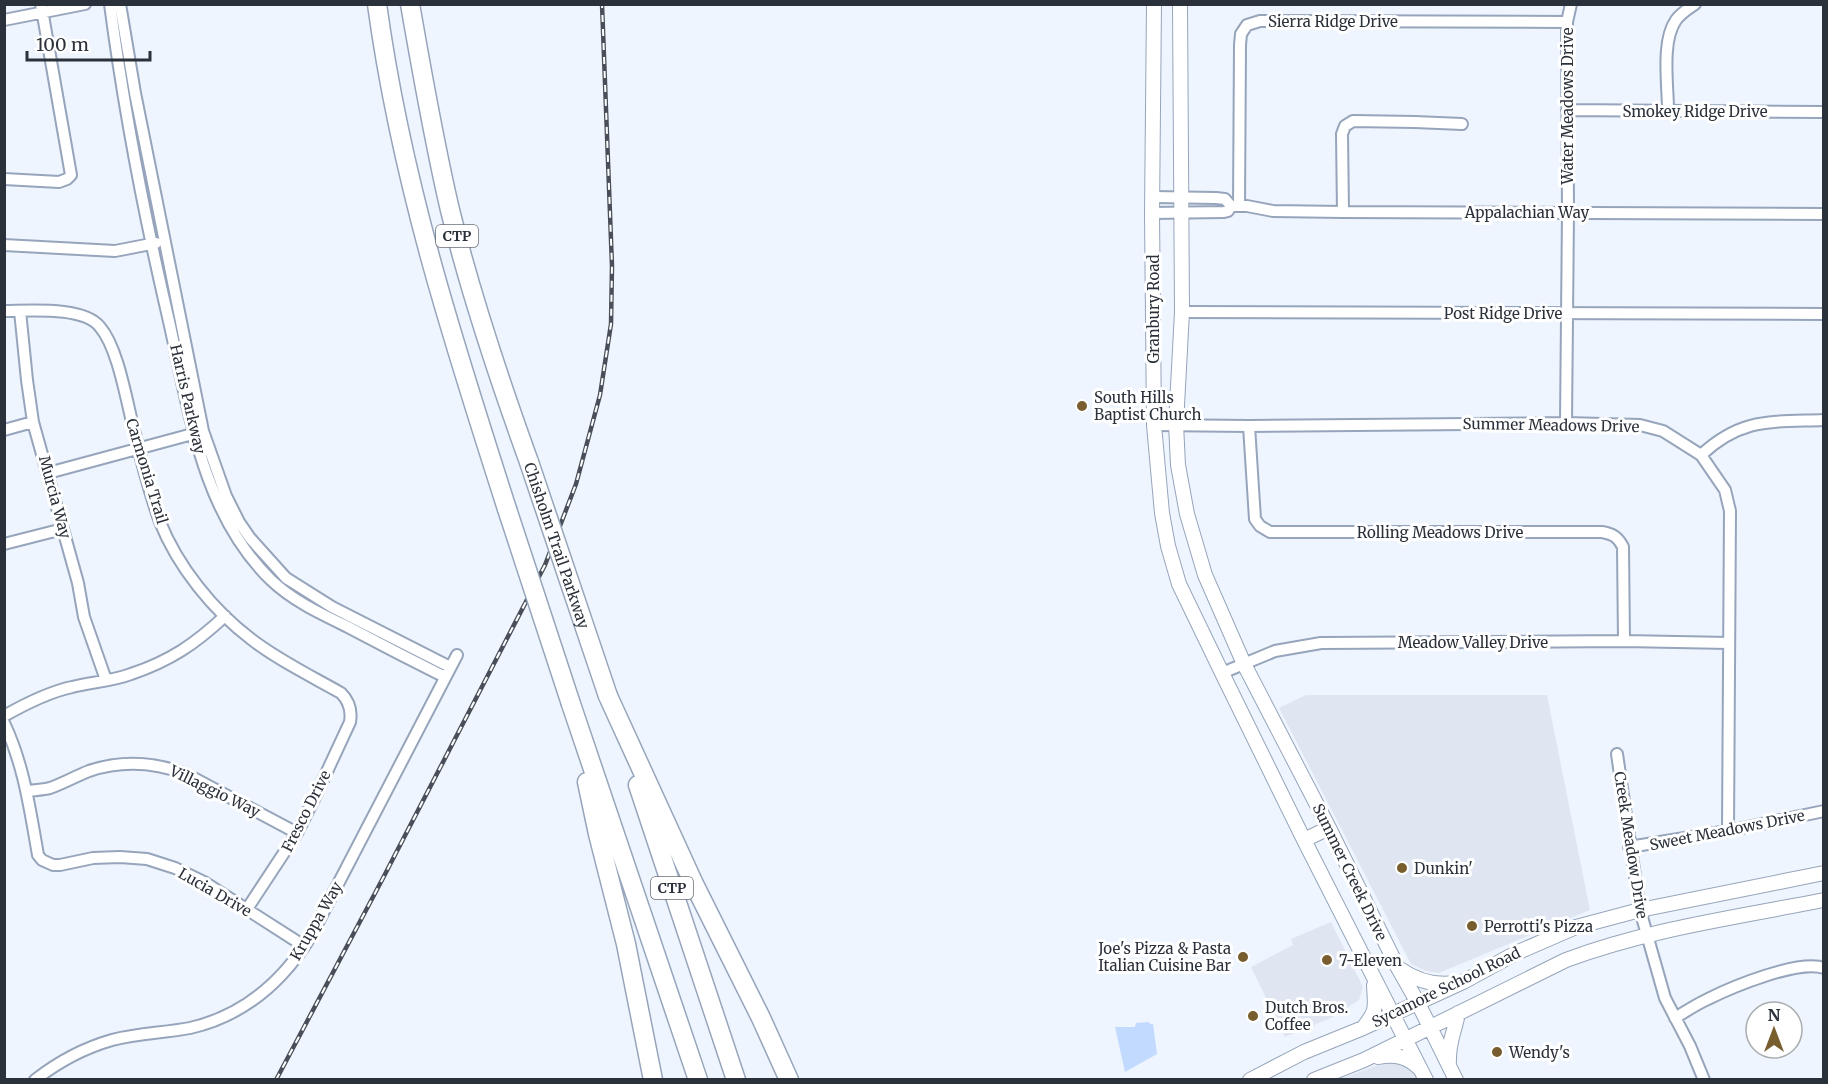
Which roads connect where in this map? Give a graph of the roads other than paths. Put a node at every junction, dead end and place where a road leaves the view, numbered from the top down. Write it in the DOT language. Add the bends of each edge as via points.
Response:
graph roads {
  1 [pos="85,4"];
  2 [pos="110,4"];
  3 [pos="120,4"];
  4 [pos="377,4"];
  5 [pos="410,4"];
  6 [pos="1154,4"];
  7 [pos="1180,4"];
  8 [pos="1571,4"];
  9 [pos="1695,4"];
  10 [pos="41,8"];
  11 [pos="4,20"];
  12 [pos="1567,22"];
  13 [pos="1567,110"];
  14 [pos="1668,110"];
  15 [pos="1824,112"];
  16 [pos="1462,124"];
  17 [pos="4,179"];
  18 [pos="1153,197"];
  19 [pos="1181,198"];
  20 [pos="1235,206"];
  21 [pos="1343,212"];
  22 [pos="1568,212"];
  23 [pos="1152,213"];
  24 [pos="1182,213"];
  25 [pos="1824,214"];
  26 [pos="165,241"];
  27 [pos="151,244"];
  28 [pos="4,245"];
  29 [pos="4,311"];
  30 [pos="20,311"];
  31 [pos="1182,312"];
  32 [pos="1568,314"];
  33 [pos="1824,314"];
  34 [pos="1824,420"];
  35 [pos="33,422"];
  36 [pos="1566,423"];
  37 [pos="1154,424"];
  38 [pos="1176,424"];
  39 [pos="1249,426"];
  40 [pos="4,430"];
  41 [pos="199,432"];
  42 [pos="138,448"];
  43 [pos="1701,455"];
  44 [pos="48,473"];
  45 [pos="63,529"];
  46 [pos="4,544"];
  47 [pos="225,616"];
  48 [pos="1624,641"];
  49 [pos="1729,643"];
  50 [pos="456,655"];
  51 [pos="1244,664"];
  52 [pos="448,672"];
  53 [pos="1222,673"];
  54 [pos="106,680"];
  55 [pos="608,696"];
  56 [pos="571,704"];
  57 [pos="350,707"];
  58 [pos="4,716"];
  59 [pos="4,723"];
  60 [pos="1617,754"];
  61 [pos="27,791"];
  62 [pos="1824,811"];
  63 [pos="1329,828"];
  64 [pos="1728,831"];
  65 [pos="297,832"];
  66 [pos="1304,840"];
  67 [pos="1629,847"];
  68 [pos="1824,873"];
  69 [pos="1824,900"];
  70 [pos="247,909"];
  71 [pos="1640,910"];
  72 [pos="1647,935"];
  73 [pos="304,946"];
  74 [pos="1397,966"];
  75 [pos="1824,968"];
  76 [pos="1374,977"];
  77 [pos="1464,982"];
  78 [pos="1418,1003"];
  79 [pos="1458,1013"];
  80 [pos="1393,1014"];
  81 [pos="1675,1018"];
  82 [pos="1430,1027"];
  83 [pos="1363,1028"];
  84 [pos="1406,1039"];
  85 [pos="1364,1060"];
  86 [pos="1453,1073"];
  87 [pos="1424,1075"];
  88 [pos="35,1080"];
  89 [pos="653,1080"];
  90 [pos="698,1080"];
  91 [pos="736,1080"];
  92 [pos="789,1080"];
  93 [pos="1250,1080"];
  94 [pos="1314,1080"];
  95 [pos="1704,1080"];
  1 -- 10 [label="street"];
  2 -- 27 [label="street, Harris Parkway" via="131,146"];
  3 -- 26 [label="street, Harris Parkway"];
  4 -- 56 [label="highway, CTP, bridge" via="399,134 455,348"];
  5 -- 55 [label="highway, Chisholm Trail Parkway / CTP, bridge" via="455,230 496,370"];
  6 -- 18 [label="main road, Granbury Road"];
  7 -- 19 [label="main road, Granbury Road"];
  8 -- 12 [label="street, Water Meadows Drive"];
  9 -- 14 [label="street" via="1676,20 1668,42"];
  10 -- 11 [label="street"];
  10 -- 17 [label="street" via="71,175 59,182"];
  12 -- 13 [label="street, Water Meadows Drive"];
  12 -- 20 [label="street, Sierra Ridge Drive" via="1260,21 1247,25 1240,45"];
  13 -- 14 [label="street, Smokey Ridge Drive"];
  13 -- 22 [label="street, Water Meadows Drive"];
  14 -- 15 [label="street, Smokey Ridge Drive"];
  16 -- 21 [label="street" via="1353,121 1345,126"];
  18 -- 19 [label="street, Appalachian Way"];
  18 -- 23 [label="main road, Granbury Road"];
  19 -- 20 [label="street, Appalachian Way" via="1225,199"];
  19 -- 24 [label="main road, Granbury Road"];
  20 -- 21 [label="street, Appalachian Way"];
  20 -- 24 [label="street, Appalachian Way" via="1224,212"];
  21 -- 22 [label="street, Appalachian Way"];
  22 -- 25 [label="street, Appalachian Way"];
  22 -- 32 [label="street, Water Meadows Drive"];
  23 -- 24 [label="street, Appalachian Way"];
  23 -- 37 [label="main road, Granbury Road"];
  24 -- 31 [label="main road, Granbury Road"];
  26 -- 27 [label="street"];
  26 -- 41 [label="street, Harris Parkway"];
  27 -- 28 [label="street" via="115,251"];
  27 -- 41 [label="street, Harris Parkway"];
  29 -- 30 [label="street, Carmonia Trail"];
  30 -- 35 [label="street, Murcia Way"];
  30 -- 42 [label="street, Carmonia Trail" via="76,313 100,326 117,364"];
  31 -- 32 [label="street, Post Ridge Drive"];
  31 -- 38 [label="main road, Granbury Road"];
  32 -- 33 [label="street, Post Ridge Drive"];
  32 -- 36 [label="street, Water Meadows Drive"];
  34 -- 43 [label="street" via="1767,422 1736,430"];
  35 -- 40 [label="street"];
  35 -- 44 [label="street, Murcia Way"];
  36 -- 39 [label="street, Summer Meadows Drive"];
  36 -- 43 [label="street, Summer Meadows Drive" via="1640,425 1663,431"];
  37 -- 38 [label="street, Summer Meadows Drive"];
  37 -- 53 [label="main road, Granbury Road" via="1168,546 1179,584"];
  38 -- 39 [label="street, Summer Meadows Drive"];
  38 -- 51 [label="main road, Granbury Road" via="1187,514 1205,575"];
  39 -- 48 [label="street, Rolling Meadows Drive" via="1255,519 1270,532 1612,534 1623,547"];
  41 -- 42 [label="street"];
  41 -- 52 [label="street, Harris Parkway" via="239,522 278,571 305,591"];
  42 -- 44 [label="street"];
  42 -- 47 [label="street, Carmonia Trail" via="161,523 180,560"];
  43 -- 49 [label="street, Summer Meadows Drive" via="1725,490 1730,511"];
  44 -- 45 [label="street, Murcia Way"];
  45 -- 46 [label="street"];
  45 -- 54 [label="street, Murcia Way" via="84,617"];
  47 -- 54 [label="street" via="184,650 129,675"];
  47 -- 57 [label="street, Carmonia Trail" via="253,640 341,693"];
  48 -- 49 [label="street, Meadow Valley Drive"];
  48 -- 51 [label="street, Meadow Valley Drive" via="1321,643 1275,651"];
  49 -- 64 [label="street, Summer Meadows Drive"];
  50 -- 52 [label="street, Kruppa Way"];
  51 -- 53 [label="street, Meadow Valley Drive"];
  51 -- 63 [label="main road, Summer Creek Drive"];
  52 -- 73 [label="street, Kruppa Way"];
  53 -- 66 [label="main road, Summer Creek Drive"];
  54 -- 58 [label="street" via="69,687"];
  55 -- 91 [label="highway, Chisholm Trail Parkway / CTP"];
  55 -- 92 [label="highway"];
  56 -- 89 [label="highway"];
  56 -- 90 [label="highway, CTP"];
  57 -- 65 [label="street, Fresco Drive" via="350,722"];
  59 -- 61 [label="street"];
  60 -- 67 [label="street, Creek Meadow Drive"];
  61 -- 65 [label="street, Villaggio Way" via="49,788 109,766 149,764 186,774"];
  61 -- 70 [label="street, Lucia Drive" via="38,855 48,863 60,865 93,858 147,859 204,882"];
  62 -- 64 [label="street, Sweet Meadows Drive"];
  63 -- 66 [label="main road"];
  63 -- 74 [label="main road, Summer Creek Drive"];
  64 -- 67 [label="street, Sweet Meadows Drive"];
  65 -- 70 [label="street, Fresco Drive"];
  66 -- 76 [label="main road, Summer Creek Drive"];
  67 -- 71 [label="street, Creek Meadow Drive"];
  68 -- 71 [label="main road, Sycamore School Road"];
  69 -- 72 [label="main road, Sycamore School Road"];
  70 -- 73 [label="street, Lucia Drive"];
  71 -- 72 [label="street, Creek Meadow Drive"];
  71 -- 77 [label="main road, Sycamore School Road" via="1576,927 1516,953"];
  72 -- 79 [label="main road, Sycamore School Road" via="1566,960"];
  72 -- 81 [label="street, Creek Meadow Drive" via="1665,998"];
  73 -- 88 [label="street, Kruppa Way" via="268,989 230,1014 191,1028 113,1040 57,1064"];
  74 -- 77 [label="main road" via="1429,983"];
  74 -- 78 [label="main road, Summer Creek Drive"];
  75 -- 81 [label="street" via="1816,965 1792,969 1745,983"];
  76 -- 80 [label="main road, Summer Creek Drive"];
  76 -- 83 [label="main road" via="1376,1005"];
  77 -- 78 [label="main road, Sycamore School Road"];
  78 -- 80 [label="main road, Sycamore School Road"];
  78 -- 82 [label="main road, Summer Creek Drive"];
  79 -- 82 [label="main road, Sycamore School Road"];
  79 -- 86 [label="main road" via="1448,1050"];
  80 -- 83 [label="main road, Sycamore School Road"];
  80 -- 84 [label="main road, Summer Creek Drive"];
  81 -- 95 [label="street, Creek Meadow Drive"];
  82 -- 84 [label="main road, Sycamore School Road"];
  82 -- 86 [label="main road, Summer Creek Drive"];
  83 -- 93 [label="main road, Sycamore School Road"];
  84 -- 85 [label="main road, Sycamore School Road"];
  84 -- 87 [label="main road, Summer Creek Drive"];
  85 -- 87 [label="main road" via="1393,1055 1411,1060"];
  85 -- 94 [label="main road, Sycamore School Road"];
}
